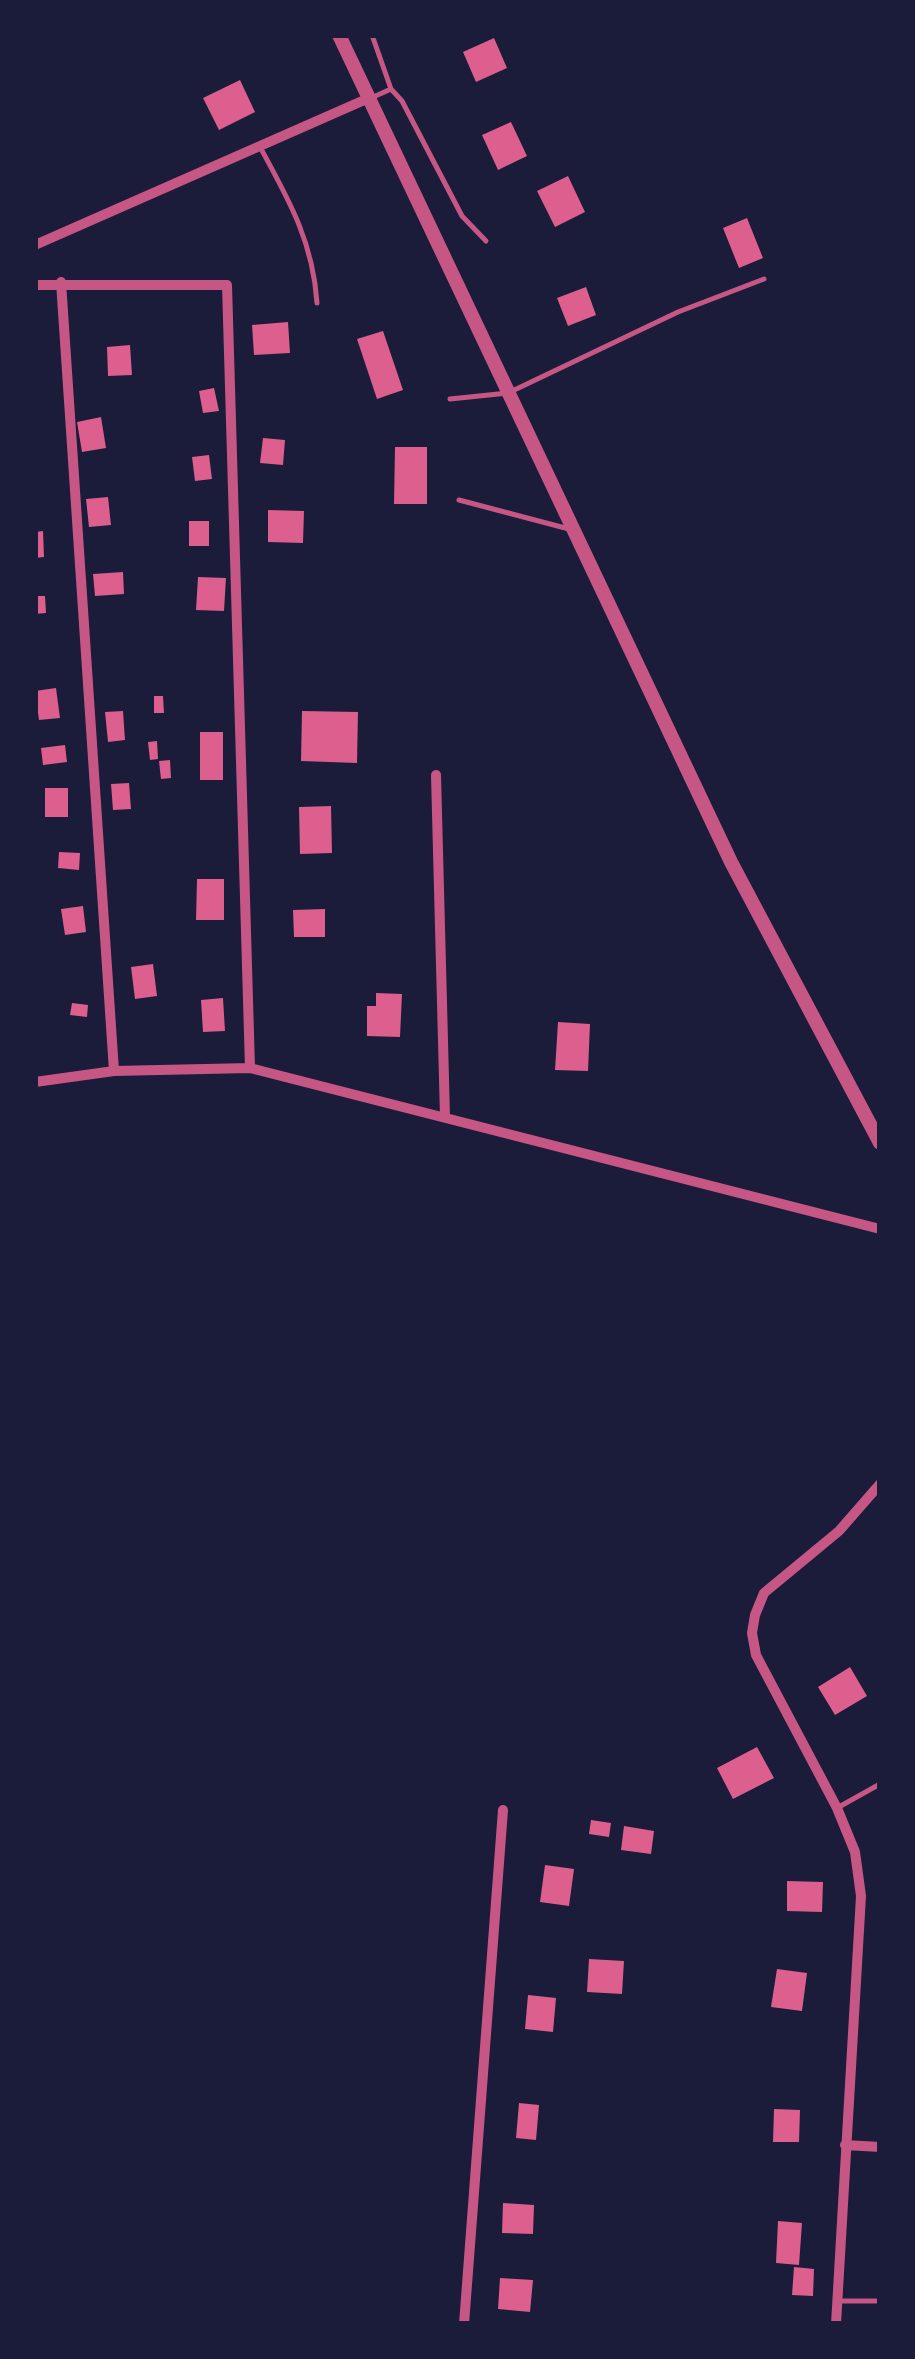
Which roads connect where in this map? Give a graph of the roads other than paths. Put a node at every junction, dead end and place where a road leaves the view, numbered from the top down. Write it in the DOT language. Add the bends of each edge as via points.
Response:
graph roads {
  1 [pos="340,35"];
  2 [pos="372,35"];
  3 [pos="391,88"];
  4 [pos="370,98"];
  5 [pos="260,148"];
  6 [pos="486,242"];
  7 [pos="35,245"];
  8 [pos="764,279"];
  9 [pos="60,282"];
  10 [pos="35,284"];
  11 [pos="316,303"];
  12 [pos="508,394"];
  13 [pos="450,399"];
  14 [pos="459,500"];
  15 [pos="572,529"];
  16 [pos="436,774"];
  17 [pos="250,1068"];
  18 [pos="114,1070"];
  19 [pos="35,1082"];
  20 [pos="445,1116"];
  21 [pos="880,1142"];
  22 [pos="880,1228"];
  23 [pos="880,1484"];
  24 [pos="880,1784"];
  25 [pos="837,1808"];
  26 [pos="504,1810"];
  27 [pos="846,2145"];
  28 [pos="880,2147"];
  29 [pos="880,2300"];
  30 [pos="838,2301"];
  31 [pos="464,2324"];
  32 [pos="836,2324"];
  1 -- 4 [label="street"];
  2 -- 3 [label="lane"];
  3 -- 4 [label="lane"];
  3 -- 6 [label="lane" via="462,216"];
  4 -- 5 [label="street"];
  4 -- 12 [label="street"];
  5 -- 7 [label="street"];
  5 -- 11 [label="lane" via="295,210 314,267"];
  8 -- 12 [label="lane" via="678,312"];
  9 -- 10 [label="street"];
  9 -- 17 [label="street" via="228,285"];
  9 -- 18 [label="street"];
  12 -- 13 [label="lane"];
  12 -- 15 [label="street"];
  14 -- 15 [label="lane"];
  15 -- 21 [label="street" via="731,862"];
  16 -- 20 [label="street"];
  17 -- 18 [label="street"];
  17 -- 20 [label="street"];
  18 -- 19 [label="street"];
  20 -- 22 [label="street"];
  23 -- 25 [label="street" via="839,1531 764,1593 752,1634 756,1655"];
  24 -- 25 [label="lane"];
  25 -- 27 [label="street" via="855,1852 861,1896"];
  26 -- 31 [label="street"];
  27 -- 28 [label="street"];
  27 -- 30 [label="street"];
  29 -- 30 [label="lane"];
  30 -- 32 [label="street"];
}
